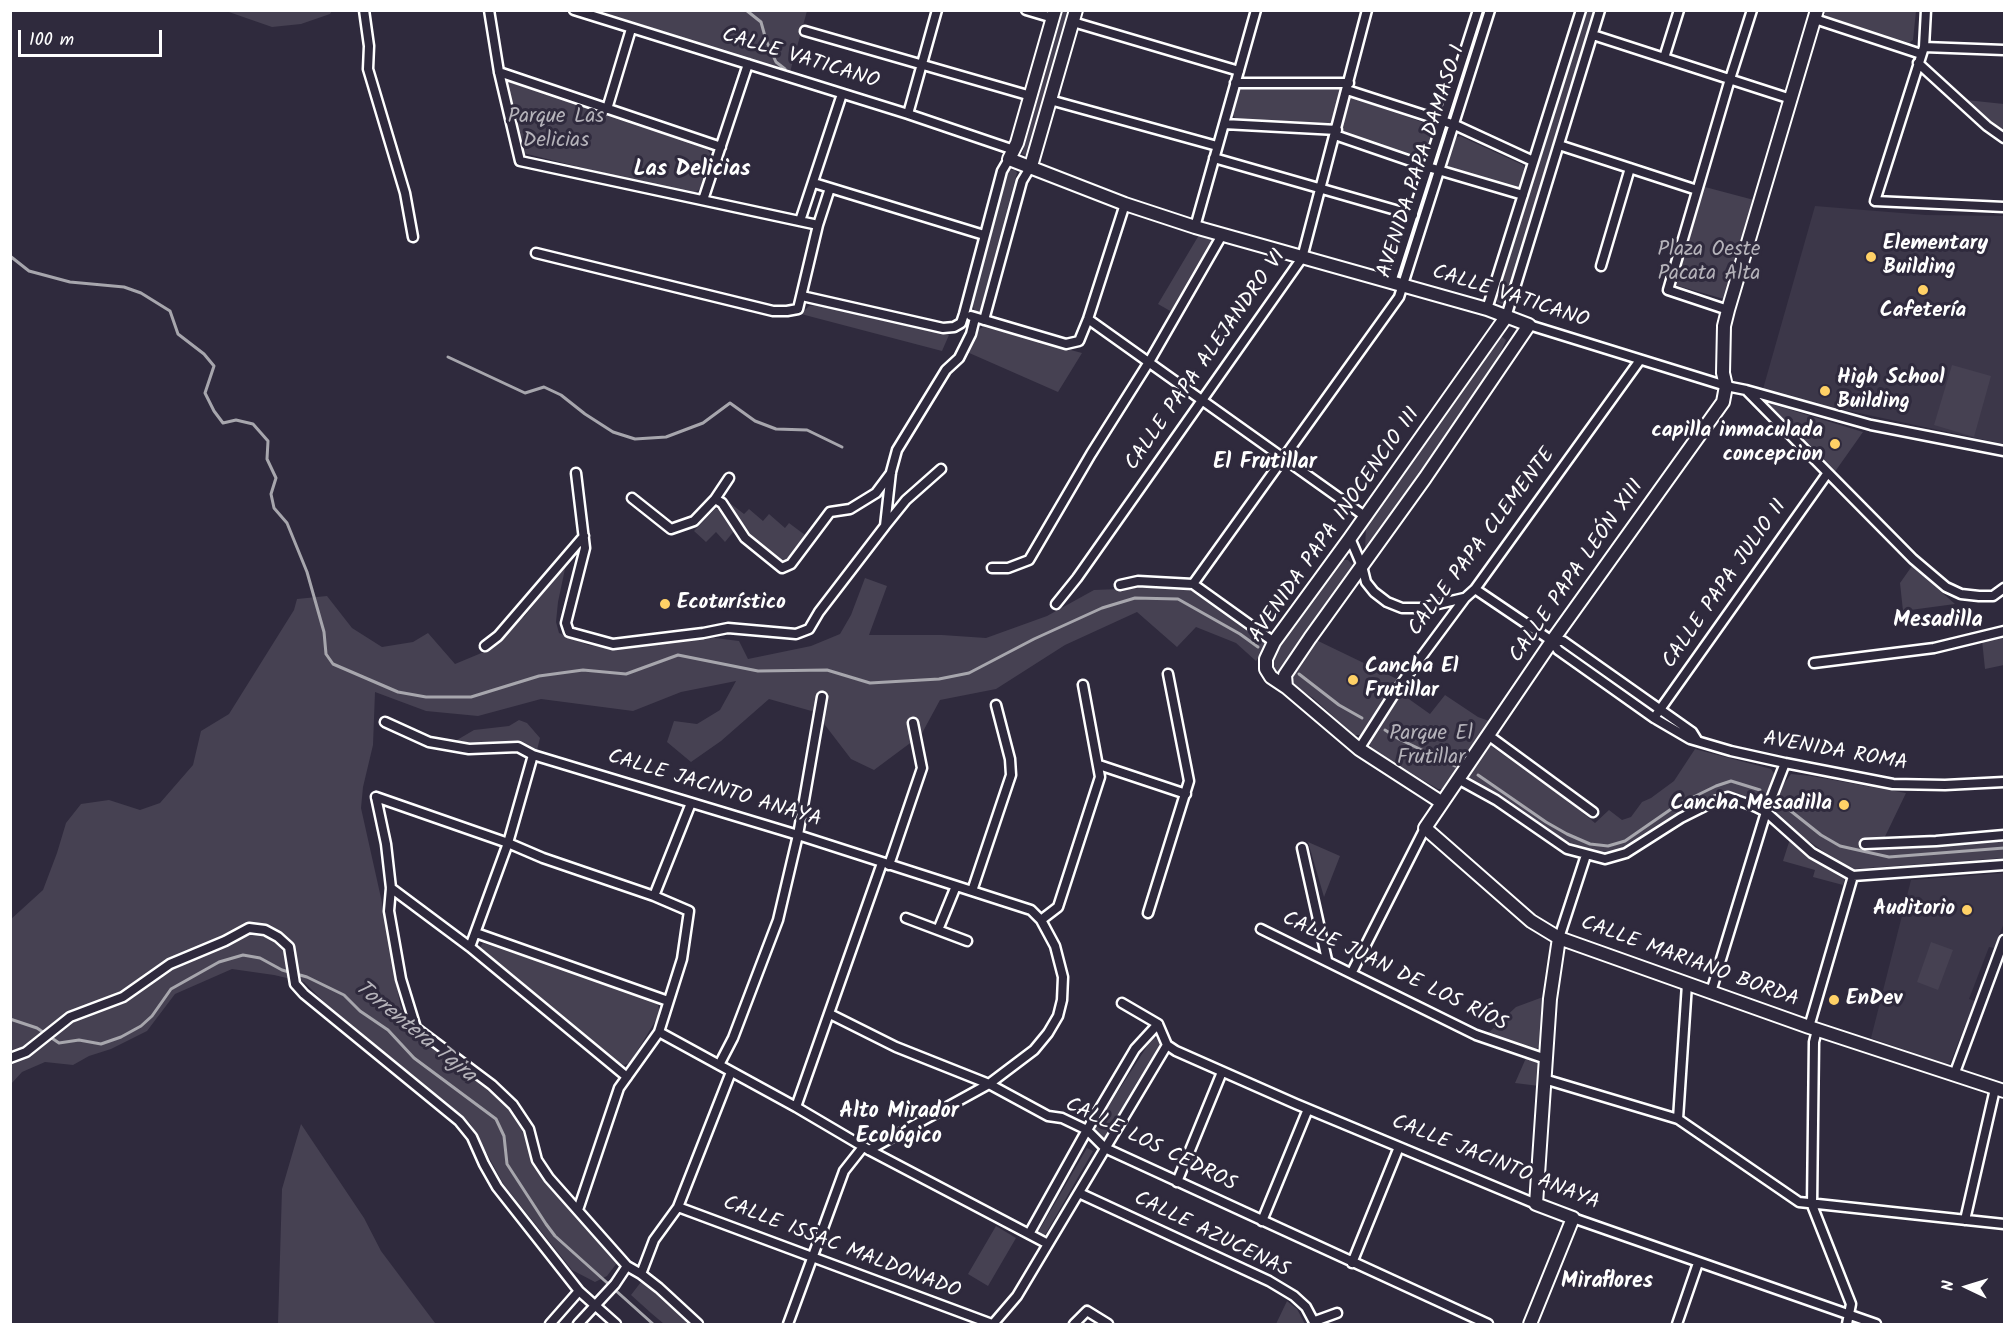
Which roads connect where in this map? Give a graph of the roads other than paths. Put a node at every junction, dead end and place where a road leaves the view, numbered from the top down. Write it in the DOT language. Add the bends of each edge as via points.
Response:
graph roads {
  1 [pos="364,10"];
  2 [pos="489,10"];
  3 [pos="574,10"];
  4 [pos="937,10"];
  5 [pos="1026,10"];
  6 [pos="1256,10"];
  7 [pos="1367,10"];
  8 [pos="1478,10"];
  9 [pos="1490,10"];
  10 [pos="1581,10"];
  11 [pos="1600,10"];
  12 [pos="1679,10"];
  13 [pos="1752,10"];
  14 [pos="1926,10"];
  15 [pos="1054,14"];
  16 [pos="1816,15"];
  17 [pos="1074,16"];
  18 [pos="631,29"];
  19 [pos="805,31"];
  20 [pos="1593,35"];
  21 [pos="2004,50"];
  22 [pos="1921,55"];
  23 [pos="1664,58"];
  24 [pos="748,64"];
  25 [pos="922,64"];
  26 [pos="1239,71"];
  27 [pos="499,72"];
  28 [pos="1730,79"];
  29 [pos="1235,83"];
  30 [pos="1348,87"];
  31 [pos="842,94"];
  32 [pos="1031,96"];
  33 [pos="1791,99"];
  34 [pos="1050,100"];
  35 [pos="607,109"];
  36 [pos="908,114"];
  37 [pos="1443,121"];
  38 [pos="1224,124"];
  39 [pos="1455,125"];
  40 [pos="1336,133"];
  41 [pos="2004,138"];
  42 [pos="1559,145"];
  43 [pos="1217,146"];
  44 [pos="720,147"];
  45 [pos="1012,155"];
  46 [pos="1214,158"];
  47 [pos="1533,161"];
  48 [pos="1031,166"];
  49 [pos="1428,167"];
  50 [pos="1630,168"];
  51 [pos="1440,170"];
  52 [pos="814,183"];
  53 [pos="830,188"];
  54 [pos="1321,189"];
  55 [pos="1697,190"];
  56 [pos="1522,195"];
  57 [pos="703,200"];
  58 [pos="1125,204"];
  59 [pos="2004,207"];
  60 [pos="1413,215"];
  61 [pos="800,221"];
  62 [pos="818,225"];
  63 [pos="1195,227"];
  64 [pos="984,235"];
  65 [pos="1222,235"];
  66 [pos="413,237"];
  67 [pos="536,253"];
  68 [pos="1302,258"];
  69 [pos="1601,266"];
  70 [pos="1397,283"];
  71 [pos="802,297"];
  72 [pos="1487,309"];
  73 [pos="1728,310"];
  74 [pos="964,314"];
  75 [pos="1506,317"];
  76 [pos="980,319"];
  77 [pos="1088,319"];
  78 [pos="1529,325"];
  79 [pos="1640,360"];
  80 [pos="1149,362"];
  81 [pos="1726,386"];
  82 [pos="1746,390"];
  83 [pos="1202,400"];
  84 [pos="2004,452"];
  85 [pos="1284,458"];
  86 [pos="941,470"];
  87 [pos="891,472"];
  88 [pos="576,473"];
  89 [pos="1827,474"];
  90 [pos="729,478"];
  91 [pos="632,498"];
  92 [pos="716,499"];
  93 [pos="1366,517"];
  94 [pos="885,526"];
  95 [pos="584,536"];
  96 [pos="1350,538"];
  97 [pos="1362,566"];
  98 [pos="992,568"];
  99 [pos="1194,584"];
  100 [pos="1120,585"];
  101 [pos="2004,588"];
  102 [pos="1475,589"];
  103 [pos="1465,598"];
  104 [pos="1056,604"];
  105 [pos="2004,631"];
  106 [pos="1552,641"];
  107 [pos="1274,642"];
  108 [pos="485,646"];
  109 [pos="1814,663"];
  110 [pos="1168,674"];
  111 [pos="1083,685"];
  112 [pos="1286,687"];
  113 [pos="822,697"];
  114 [pos="996,705"];
  115 [pos="1660,709"];
  116 [pos="1654,718"];
  117 [pos="386,722"];
  118 [pos="913,723"];
  119 [pos="1488,735"];
  120 [pos="1697,740"];
  121 [pos="1359,749"];
  122 [pos="533,755"];
  123 [pos="1785,763"];
  124 [pos="1099,765"];
  125 [pos="1458,779"];
  126 [pos="2004,782"];
  127 [pos="1186,794"];
  128 [pos="1442,802"];
  129 [pos="692,803"];
  130 [pos="1593,812"];
  131 [pos="1766,812"];
  132 [pos="1425,828"];
  133 [pos="798,835"];
  134 [pos="2004,835"];
  135 [pos="508,843"];
  136 [pos="1865,844"];
  137 [pos="1302,848"];
  138 [pos="1586,855"];
  139 [pos="885,864"];
  140 [pos="2004,865"];
  141 [pos="1853,876"];
  142 [pos="956,886"];
  143 [pos="391,888"];
  144 [pos="972,891"];
  145 [pos="654,896"];
  146 [pos="1148,913"];
  147 [pos="906,918"];
  148 [pos="1041,920"];
  149 [pos="1261,929"];
  150 [pos="938,930"];
  151 [pos="476,933"];
  152 [pos="1559,938"];
  153 [pos="2004,940"];
  154 [pos="967,941"];
  155 [pos="470,947"];
  156 [pos="1327,960"];
  157 [pos="1352,972"];
  158 [pos="1687,984"];
  159 [pos="1712,992"];
  160 [pos="668,1001"];
  161 [pos="1122,1003"];
  162 [pos="830,1014"];
  163 [pos="1158,1024"];
  164 [pos="1813,1028"];
  165 [pos="659,1032"];
  166 [pos="1167,1045"];
  167 [pos="10,1058"];
  168 [pos="1546,1059"];
  169 [pos="719,1065"];
  170 [pos="731,1072"];
  171 [pos="1222,1072"];
  172 [pos="1954,1075"];
  173 [pos="627,1077"];
  174 [pos="1544,1079"];
  175 [pos="989,1084"];
  176 [pos="2000,1090"];
  177 [pos="796,1107"];
  178 [pos="1308,1109"];
  179 [pos="1678,1119"];
  180 [pos="1087,1130"];
  181 [pos="1399,1147"];
  182 [pos="1105,1148"];
  183 [pos="866,1149"];
  184 [pos="1177,1182"];
  185 [pos="1079,1193"];
  186 [pos="1536,1204"];
  187 [pos="1812,1205"];
  188 [pos="678,1207"];
  189 [pos="578,1210"];
  190 [pos="1573,1218"];
  191 [pos="1965,1220"];
  192 [pos="1262,1221"];
  193 [pos="2004,1224"];
  194 [pos="1029,1234"];
  195 [pos="1048,1244"];
  196 [pos="812,1257"];
  197 [pos="1352,1263"];
  198 [pos="1698,1263"];
  199 [pos="627,1266"];
  200 [pos="641,1274"];
  201 [pos="579,1291"];
  202 [pos="598,1309"];
  203 [pos="1337,1313"];
  204 [pos="1850,1315"];
  205 [pos="1471,1321"];
  206 [pos="1315,1323"];
  207 [pos="550,1324"];
  208 [pos="578,1324"];
  209 [pos="616,1324"];
  210 [pos="698,1324"];
  211 [pos="788,1324"];
  212 [pos="992,1324"];
  213 [pos="1074,1324"];
  214 [pos="1108,1324"];
  215 [pos="1488,1324"];
  216 [pos="1530,1324"];
  217 [pos="1677,1324"];
  218 [pos="1847,1324"];
  219 [pos="1876,1324"];
  1 -- 66 [label="street" via="368,69 405,193"];
  2 -- 27 [label="street"];
  3 -- 18 [label="street, CALLE VATICANO"];
  4 -- 25 [label="street"];
  5 -- 15 [label="street"];
  6 -- 26 [label="street"];
  7 -- 30 [label="street, CALLE PAPA ALEJANDRO VI"];
  8 -- 37 [label="street, AVENIDA PAPA DAMASO I"];
  9 -- 39 [label="street, AVENIDA PAPA DAMASO I"];
  10 -- 47 [label="street"];
  11 -- 20 [label="street, AVENIDA PAPA INOCENCIO III"];
  12 -- 23 [label="street"];
  13 -- 28 [label="street"];
  14 -- 22 [label="street"];
  15 -- 32 [label="street"];
  16 -- 22 [label="street"];
  16 -- 33 [label="street, CALLE PAPA LEÓN XIII"];
  17 -- 26 [label="street"];
  17 -- 34 [label="street"];
  18 -- 24 [label="street, CALLE VATICANO"];
  18 -- 35 [label="street"];
  19 -- 25 [label="street"];
  20 -- 23 [label="street"];
  20 -- 42 [label="street, AVENIDA PAPA INOCENCIO III"];
  21 -- 22 [label="street"];
  22 -- 41 [label="street" via="1987,126"];
  22 -- 59 [label="street" via="1875,201"];
  23 -- 28 [label="street"];
  24 -- 31 [label="street, CALLE VATICANO"];
  24 -- 44 [label="street"];
  25 -- 32 [label="street"];
  25 -- 36 [label="street"];
  26 -- 29 [label="street"];
  27 -- 35 [label="street"];
  27 -- 57 [label="street" via="519,161"];
  28 -- 33 [label="street"];
  28 -- 55 [label="street"];
  29 -- 30 [label="street"];
  29 -- 38 [label="street"];
  30 -- 37 [label="street"];
  30 -- 40 [label="street, CALLE PAPA ALEJANDRO VI"];
  31 -- 36 [label="street, CALLE VATICANO"];
  31 -- 52 [label="street"];
  32 -- 45 [label="street"];
  33 -- 73 [label="street, CALLE PAPA LEÓN XIII"];
  34 -- 43 [label="street"];
  34 -- 48 [label="street"];
  35 -- 44 [label="street"];
  36 -- 45 [label="street, CALLE VATICANO"];
  37 -- 39 [label="street"];
  37 -- 49 [label="street, AVENIDA PAPA DAMASO I"];
  38 -- 40 [label="street"];
  38 -- 43 [label="street"];
  39 -- 47 [label="street"];
  39 -- 51 [label="street, AVENIDA PAPA DAMASO I"];
  40 -- 49 [label="street"];
  40 -- 54 [label="street, CALLE PAPA ALEJANDRO VI"];
  42 -- 50 [label="street"];
  42 -- 75 [label="street, AVENIDA PAPA INOCENCIO III"];
  43 -- 46 [label="street"];
  44 -- 57 [label="street"];
  45 -- 48 [label="street, CALLE VATICANO"];
  45 -- 64 [label="street" via="1002,171"];
  46 -- 54 [label="street"];
  46 -- 63 [label="street"];
  47 -- 56 [label="street"];
  48 -- 58 [label="street, CALLE VATICANO"];
  48 -- 76 [label="street" via="1022,182"];
  49 -- 51 [label="street"];
  49 -- 60 [label="street, AVENIDA PAPA DAMASO I"];
  50 -- 55 [label="street"];
  50 -- 69 [label="street"];
  51 -- 56 [label="street"];
  51 -- 70 [label="street, AVENIDA PAPA DAMASO I"];
  52 -- 53 [label="street"];
  52 -- 61 [label="street"];
  53 -- 62 [label="street"];
  53 -- 64 [label="street"];
  54 -- 60 [label="street"];
  54 -- 68 [label="street, CALLE PAPA ALEJANDRO VI"];
  55 -- 73 [label="street" via="1668,290"];
  56 -- 72 [label="street"];
  57 -- 61 [label="street"];
  58 -- 63 [label="street, CALLE VATICANO"];
  58 -- 77 [label="street"];
  60 -- 70 [label="street, AVENIDA PAPA DAMASO I"];
  61 -- 62 [label="street"];
  62 -- 71 [label="street"];
  63 -- 65 [label="street, CALLE VATICANO"];
  64 -- 74 [label="street"];
  65 -- 68 [label="street, CALLE VATICANO"];
  65 -- 80 [label="street"];
  67 -- 71 [label="street" via="773,311 798,309"];
  68 -- 70 [label="street, CALLE VATICANO"];
  68 -- 83 [label="street, CALLE PAPA ALEJANDRO VI"];
  70 -- 72 [label="street, CALLE VATICANO"];
  70 -- 85 [label="street, AVENIDA PAPA DAMASO I" via="1399,297"];
  71 -- 74 [label="street" via="943,328 961,323"];
  72 -- 75 [label="street, CALLE VATICANO"];
  73 -- 81 [label="street, CALLE PAPA LEÓN XIII" via="1724,327"];
  74 -- 76 [label="street"];
  75 -- 78 [label="street, CALLE VATICANO"];
  75 -- 93 [label="street, AVENIDA PAPA INOCENCIO III"];
  76 -- 77 [label="street" via="1069,345 1082,338"];
  76 -- 87 [label="street" via="908,430"];
  77 -- 80 [label="street"];
  78 -- 79 [label="street, CALLE VATICANO"];
  78 -- 97 [label="street, AVENIDA PAPA INOCENCIO III"];
  79 -- 81 [label="street, CALLE VATICANO"];
  79 -- 102 [label="street, CALLE PAPA CLEMENTE"];
  80 -- 83 [label="street"];
  80 -- 98 [label="street" via="1029,560 1008,568"];
  81 -- 82 [label="street, CALLE VATICANO"];
  81 -- 106 [label="street, CALLE PAPA LEÓN XIII" via="1723,402"];
  82 -- 84 [label="street, CALLE VATICANO" via="1871,425"];
  82 -- 89 [label="street"];
  83 -- 85 [label="street"];
  83 -- 104 [label="street, CALLE PAPA ALEJANDRO VI"];
  85 -- 93 [label="street"];
  85 -- 99 [label="street, AVENIDA PAPA DAMASO I"];
  86 -- 94 [label="street" via="906,500"];
  87 -- 92 [label="street" via="876,493 850,509 830,512 791,564 782,568 745,538"];
  87 -- 94 [label="street"];
  88 -- 95 [label="street"];
  89 -- 101 [label="street" via="1946,587 1979,596 1993,596"];
  89 -- 115 [label="street, CALLE PAPA JULIO II"];
  90 -- 92 [label="street"];
  91 -- 92 [label="street" via="671,529 694,521"];
  93 -- 96 [label="street, AVENIDA PAPA INOCENCIO III"];
  94 -- 95 [label="street" via="809,629 796,634 728,627 613,644 569,632 566,623 585,548"];
  95 -- 108 [label="street"];
  96 -- 97 [label="street"];
  96 -- 107 [label="street, AVENIDA PAPA INOCENCIO III"];
  97 -- 103 [label="street" via="1366,582 1374,592 1402,608"];
  97 -- 112 [label="street, AVENIDA PAPA INOCENCIO III" via="1285,675"];
  99 -- 100 [label="street" via="1138,581"];
  99 -- 107 [label="street"];
  102 -- 103 [label="street, CALLE PAPA CLEMENTE"];
  102 -- 106 [label="street, AVENIDA ROMA"];
  103 -- 121 [label="street, CALLE PAPA CLEMENTE" via="1396,691"];
  105 -- 109 [label="street" via="1934,648"];
  106 -- 115 [label="street, AVENIDA ROMA" via="1563,641"];
  106 -- 116 [label="street, AVENIDA ROMA" via="1558,650"];
  106 -- 119 [label="street, CALLE PAPA LEÓN XIII"];
  107 -- 112 [label="street, AVENIDA PAPA INOCENCIO III" via="1266,669"];
  110 -- 127 [label="street" via="1189,781"];
  111 -- 124 [label="street"];
  112 -- 121 [label="street"];
  113 -- 133 [label="street"];
  114 -- 144 [label="street" via="1011,775"];
  115 -- 116 [label="street, CALLE PAPA JULIO II"];
  115 -- 120 [label="street, AVENIDA ROMA"];
  116 -- 120 [label="street, AVENIDA ROMA"];
  117 -- 122 [label="street, CALLE JACINTO ANAYA" via="429,742 469,749 518,747"];
  118 -- 139 [label="street" via="922,768"];
  119 -- 125 [label="street, CALLE PAPA LEÓN XIII"];
  119 -- 130 [label="street"];
  120 -- 123 [label="street, AVENIDA ROMA"];
  121 -- 128 [label="street"];
  122 -- 129 [label="street, CALLE JACINTO ANAYA"];
  122 -- 135 [label="street"];
  123 -- 126 [label="street, AVENIDA ROMA" via="1905,785"];
  123 -- 131 [label="street"];
  124 -- 127 [label="street"];
  124 -- 148 [label="street" via="1100,777 1058,907"];
  125 -- 128 [label="street, CALLE PAPA LEÓN XIII"];
  125 -- 138 [label="street" via="1567,849"];
  127 -- 146 [label="street"];
  128 -- 132 [label="street, CALLE PAPA LEÓN XIII"];
  129 -- 133 [label="street, CALLE JACINTO ANAYA"];
  129 -- 145 [label="street"];
  131 -- 138 [label="street" via="1728,797 1681,818 1626,853 1605,859"];
  131 -- 141 [label="street" via="1812,853"];
  131 -- 159 [label="street"];
  132 -- 152 [label="street, CALLE MARIANO BORDA" via="1531,921"];
  132 -- 157 [label="street"];
  133 -- 139 [label="street, CALLE JACINTO ANAYA"];
  133 -- 169 [label="street" via="778,920"];
  134 -- 136 [label="street"];
  135 -- 143 [label="street" via="376,797"];
  135 -- 145 [label="street"];
  135 -- 151 [label="street"];
  137 -- 156 [label="street"];
  138 -- 152 [label="street"];
  139 -- 142 [label="street, CALLE JACINTO ANAYA"];
  139 -- 162 [label="street"];
  140 -- 141 [label="street"];
  141 -- 164 [label="street"];
  142 -- 144 [label="street, CALLE JACINTO ANAYA"];
  142 -- 150 [label="street"];
  143 -- 155 [label="street"];
  143 -- 189 [label="street" via="389,912 397,957 416,1028 513,1105 529,1129 537,1160"];
  144 -- 148 [label="street, CALLE JACINTO ANAYA" via="1031,910"];
  145 -- 160 [label="street" via="689,911 682,959"];
  147 -- 150 [label="street"];
  148 -- 175 [label="street" via="1061,964 1062,1000 1058,1016 1034,1050"];
  149 -- 156 [label="street, CALLE JUAN DE LOS RÍOS"];
  150 -- 154 [label="street"];
  151 -- 155 [label="street"];
  151 -- 160 [label="street"];
  152 -- 158 [label="street, CALLE MARIANO BORDA"];
  152 -- 168 [label="street"];
  153 -- 172 [label="street"];
  155 -- 173 [label="street"];
  156 -- 157 [label="street, CALLE JUAN DE LOS RÍOS"];
  157 -- 168 [label="street, CALLE JUAN DE LOS RÍOS" via="1476,1035"];
  158 -- 159 [label="street, CALLE MARIANO BORDA"];
  158 -- 179 [label="street"];
  159 -- 164 [label="street, CALLE MARIANO BORDA"];
  160 -- 165 [label="street"];
  161 -- 163 [label="street"];
  162 -- 175 [label="street, CALLE LOS CEDROS" via="897,1047"];
  162 -- 177 [label="street"];
  163 -- 166 [label="street"];
  163 -- 180 [label="street" via="1135,1048"];
  164 -- 172 [label="street, CALLE MARIANO BORDA"];
  164 -- 187 [label="street"];
  165 -- 169 [label="street"];
  165 -- 173 [label="street"];
  166 -- 171 [label="street, CALLE JACINTO ANAYA"];
  166 -- 182 [label="street"];
  167 -- 201 [label="street" via="26,1052 70,1017 123,997 170,964 249,928 265,930 289,947 294,984 459,1121 472,1137 497,1187"];
  168 -- 174 [label="street"];
  169 -- 170 [label="street"];
  170 -- 177 [label="street"];
  170 -- 188 [label="street"];
  171 -- 178 [label="street, CALLE JACINTO ANAYA"];
  171 -- 184 [label="street"];
  172 -- 176 [label="street, CALLE MARIANO BORDA"];
  173 -- 189 [label="street" via="619,1088"];
  174 -- 179 [label="street"];
  174 -- 186 [label="street"];
  175 -- 180 [label="street, CALLE LOS CEDROS" via="1048,1116"];
  175 -- 183 [label="street"];
  176 -- 191 [label="street"];
  177 -- 183 [label="street"];
  178 -- 181 [label="street, CALLE JACINTO ANAYA"];
  178 -- 192 [label="street"];
  179 -- 187 [label="street" via="1799,1202"];
  180 -- 182 [label="street, CALLE LOS CEDROS"];
  180 -- 194 [label="street"];
  181 -- 186 [label="street, CALLE JACINTO ANAYA"];
  181 -- 197 [label="street"];
  182 -- 184 [label="street, CALLE LOS CEDROS"];
  182 -- 185 [label="street"];
  183 -- 194 [label="street"];
  183 -- 196 [label="street" via="844,1171"];
  184 -- 192 [label="street, CALLE LOS CEDROS"];
  185 -- 195 [label="street"];
  185 -- 206 [label="street, CALLE AZUCENAS" via="1269,1281 1294,1296"];
  186 -- 190 [label="street, CALLE JACINTO ANAYA"];
  187 -- 191 [label="street"];
  187 -- 204 [label="street" via="1851,1304"];
  188 -- 196 [label="street, CALLE ISSAC MALDONADO"];
  188 -- 200 [label="street" via="654,1240"];
  189 -- 199 [label="street"];
  190 -- 198 [label="street, CALLE JACINTO ANAYA"];
  190 -- 216 [label="street"];
  191 -- 193 [label="street"];
  192 -- 197 [label="street, CALLE LOS CEDROS"];
  194 -- 195 [label="street"];
  195 -- 212 [label="street" via="1017,1296"];
  196 -- 211 [label="street"];
  196 -- 212 [label="street, CALLE ISSAC MALDONADO"];
  197 -- 205 [label="street, CALLE LOS CEDROS"];
  198 -- 204 [label="street, CALLE JACINTO ANAYA"];
  198 -- 217 [label="street"];
  199 -- 200 [label="street"];
  199 -- 202 [label="street"];
  200 -- 210 [label="street"];
  201 -- 202 [label="street"];
  201 -- 207 [label="street"];
  202 -- 208 [label="street"];
  202 -- 209 [label="street"];
  203 -- 206 [label="street"];
  204 -- 218 [label="street"];
  204 -- 219 [label="street, CALLE JACINTO ANAYA"];
  205 -- 215 [label="street, CALLE LOS CEDROS"];
  213 -- 214 [label="street" via="1087,1311"];
}
